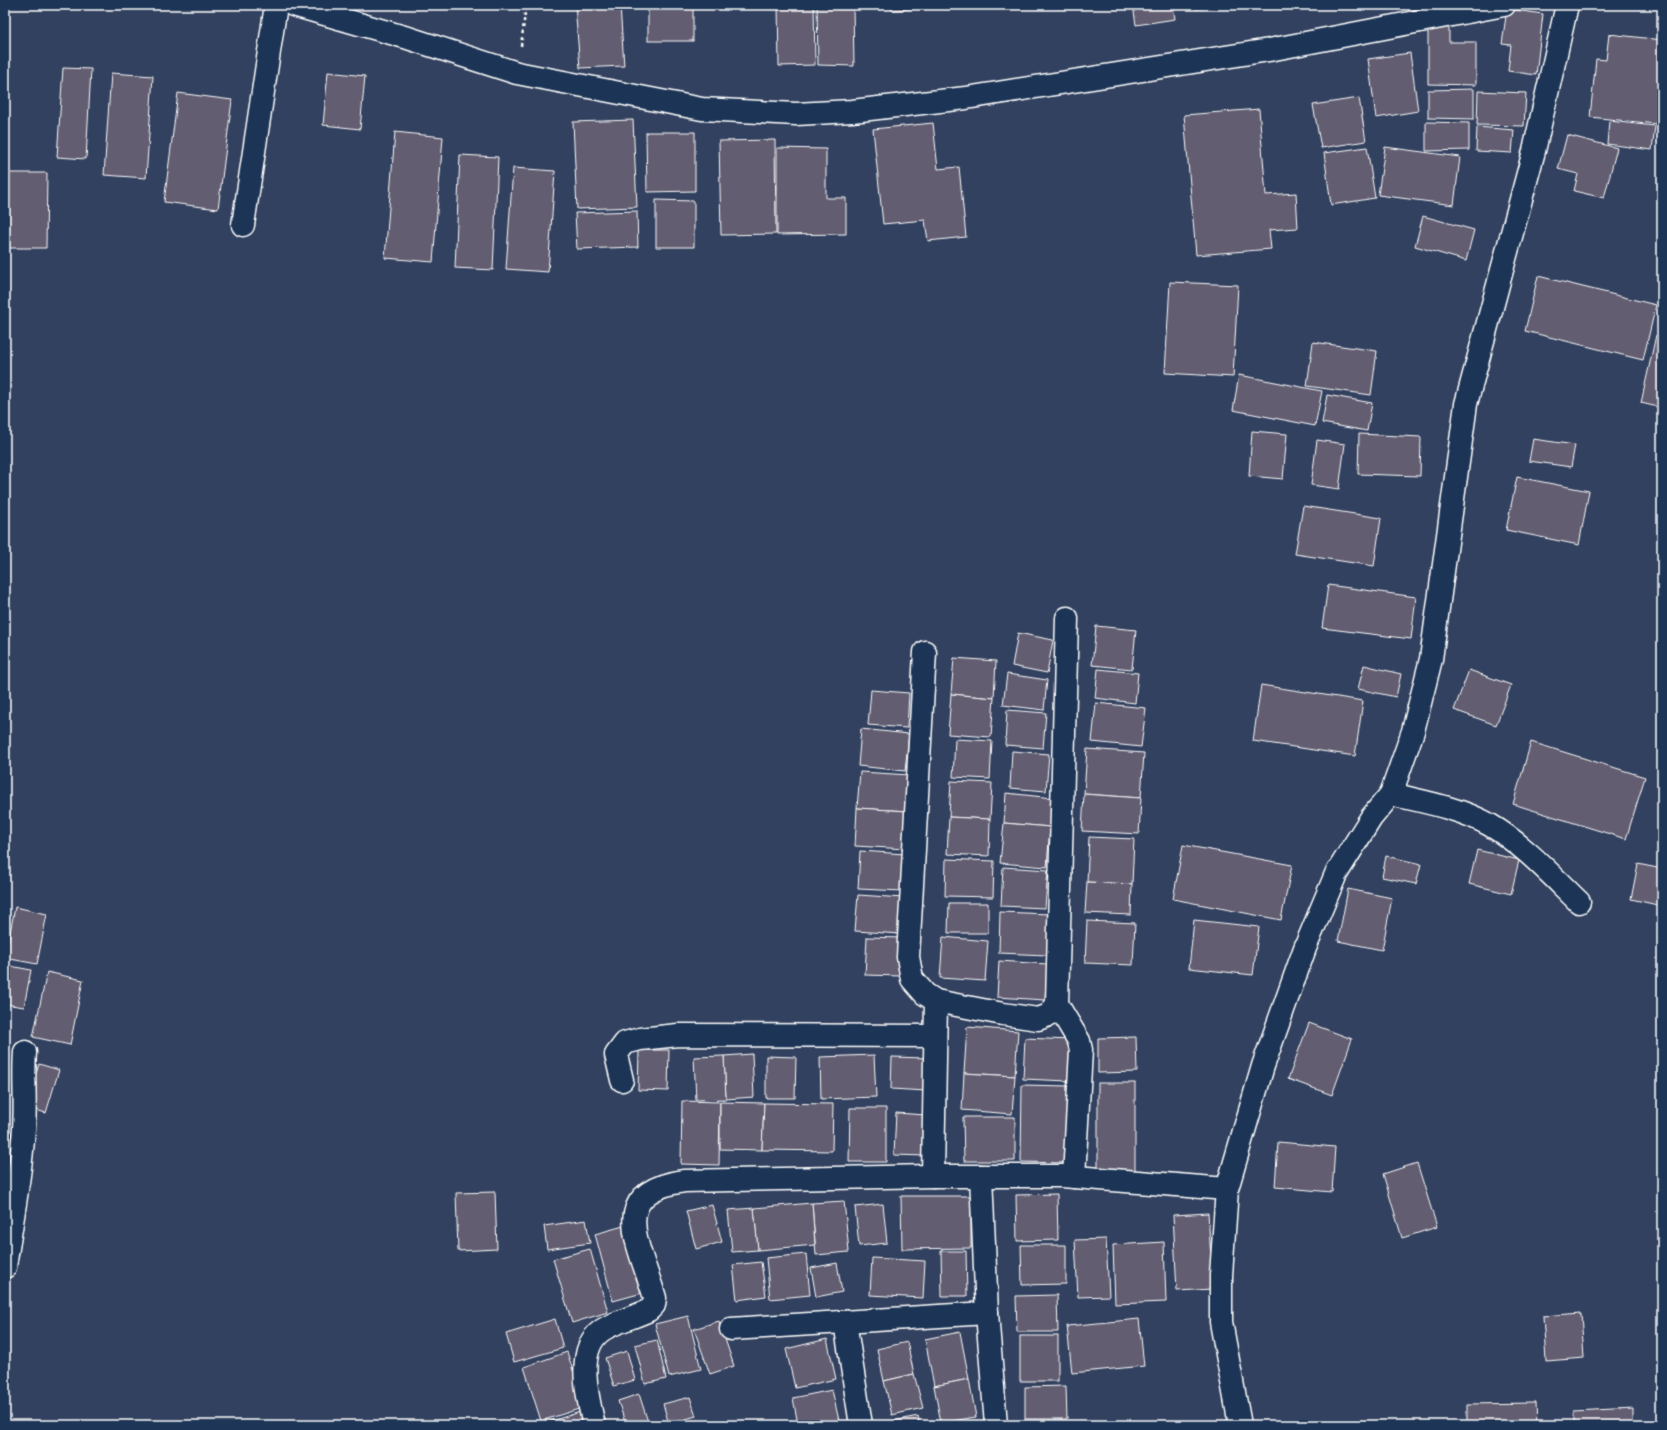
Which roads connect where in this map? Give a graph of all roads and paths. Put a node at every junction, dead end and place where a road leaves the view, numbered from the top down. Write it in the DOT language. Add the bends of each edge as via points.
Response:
graph roads {
  1 [pos="276,5"];
  2 [pos="293,5"];
  3 [pos="526,5"];
  4 [pos="1504,5"];
  5 [pos="1567,5"];
  6 [pos="517,73"];
  7 [pos="243,225"];
  8 [pos="1067,618"];
  9 [pos="925,652"];
  10 [pos="1391,794"];
  11 [pos="1579,902"];
  12 [pos="936,1001"];
  13 [pos="1057,1004"];
  14 [pos="935,1036"];
  15 [pos="25,1052"];
  16 [pos="622,1080"];
  17 [pos="933,1176"];
  18 [pos="981,1176"];
  19 [pos="1074,1177"];
  20 [pos="1227,1189"];
  21 [pos="5,1266"];
  22 [pos="987,1313"];
  23 [pos="845,1322"];
  24 [pos="731,1329"];
  25 [pos="594,1425"];
  26 [pos="861,1425"];
  27 [pos="996,1425"];
  28 [pos="1240,1425"];
  1 -- 7 [label="street"];
  2 -- 6 [label="street"];
  3 -- 6 [label="path"];
  4 -- 6 [label="street" via="1269,50 966,98 852,111 796,114 702,109"];
  5 -- 10 [label="street" via="1534,151 1466,404 1431,659 1413,731"];
  8 -- 13 [label="street"];
  9 -- 12 [label="street" via="908,957 912,979 925,994"];
  10 -- 11 [label="street" via="1457,810 1490,825 1519,845"];
  10 -- 20 [label="street" via="1371,818 1336,874 1307,942 1263,1066"];
  12 -- 13 [label="street" via="1038,1019 1049,1015"];
  12 -- 14 [label="street"];
  13 -- 19 [label="street" via="1079,1040 1081,1050"];
  14 -- 16 [label="street" via="714,1034 640,1039 625,1043 616,1055"];
  14 -- 17 [label="street"];
  15 -- 21 [label="street" via="20,1179"];
  17 -- 18 [label="street"];
  17 -- 25 [label="street" via="684,1181 665,1184 646,1194 635,1209 633,1225 656,1298 649,1310 602,1330 592,1339 587,1357 585,1386"];
  18 -- 19 [label="street"];
  18 -- 22 [label="street"];
  19 -- 20 [label="street"];
  20 -- 28 [label="street" via="1221,1275 1221,1322"];
  22 -- 23 [label="street"];
  22 -- 27 [label="street"];
  23 -- 24 [label="street"];
  23 -- 26 [label="street"];
}
